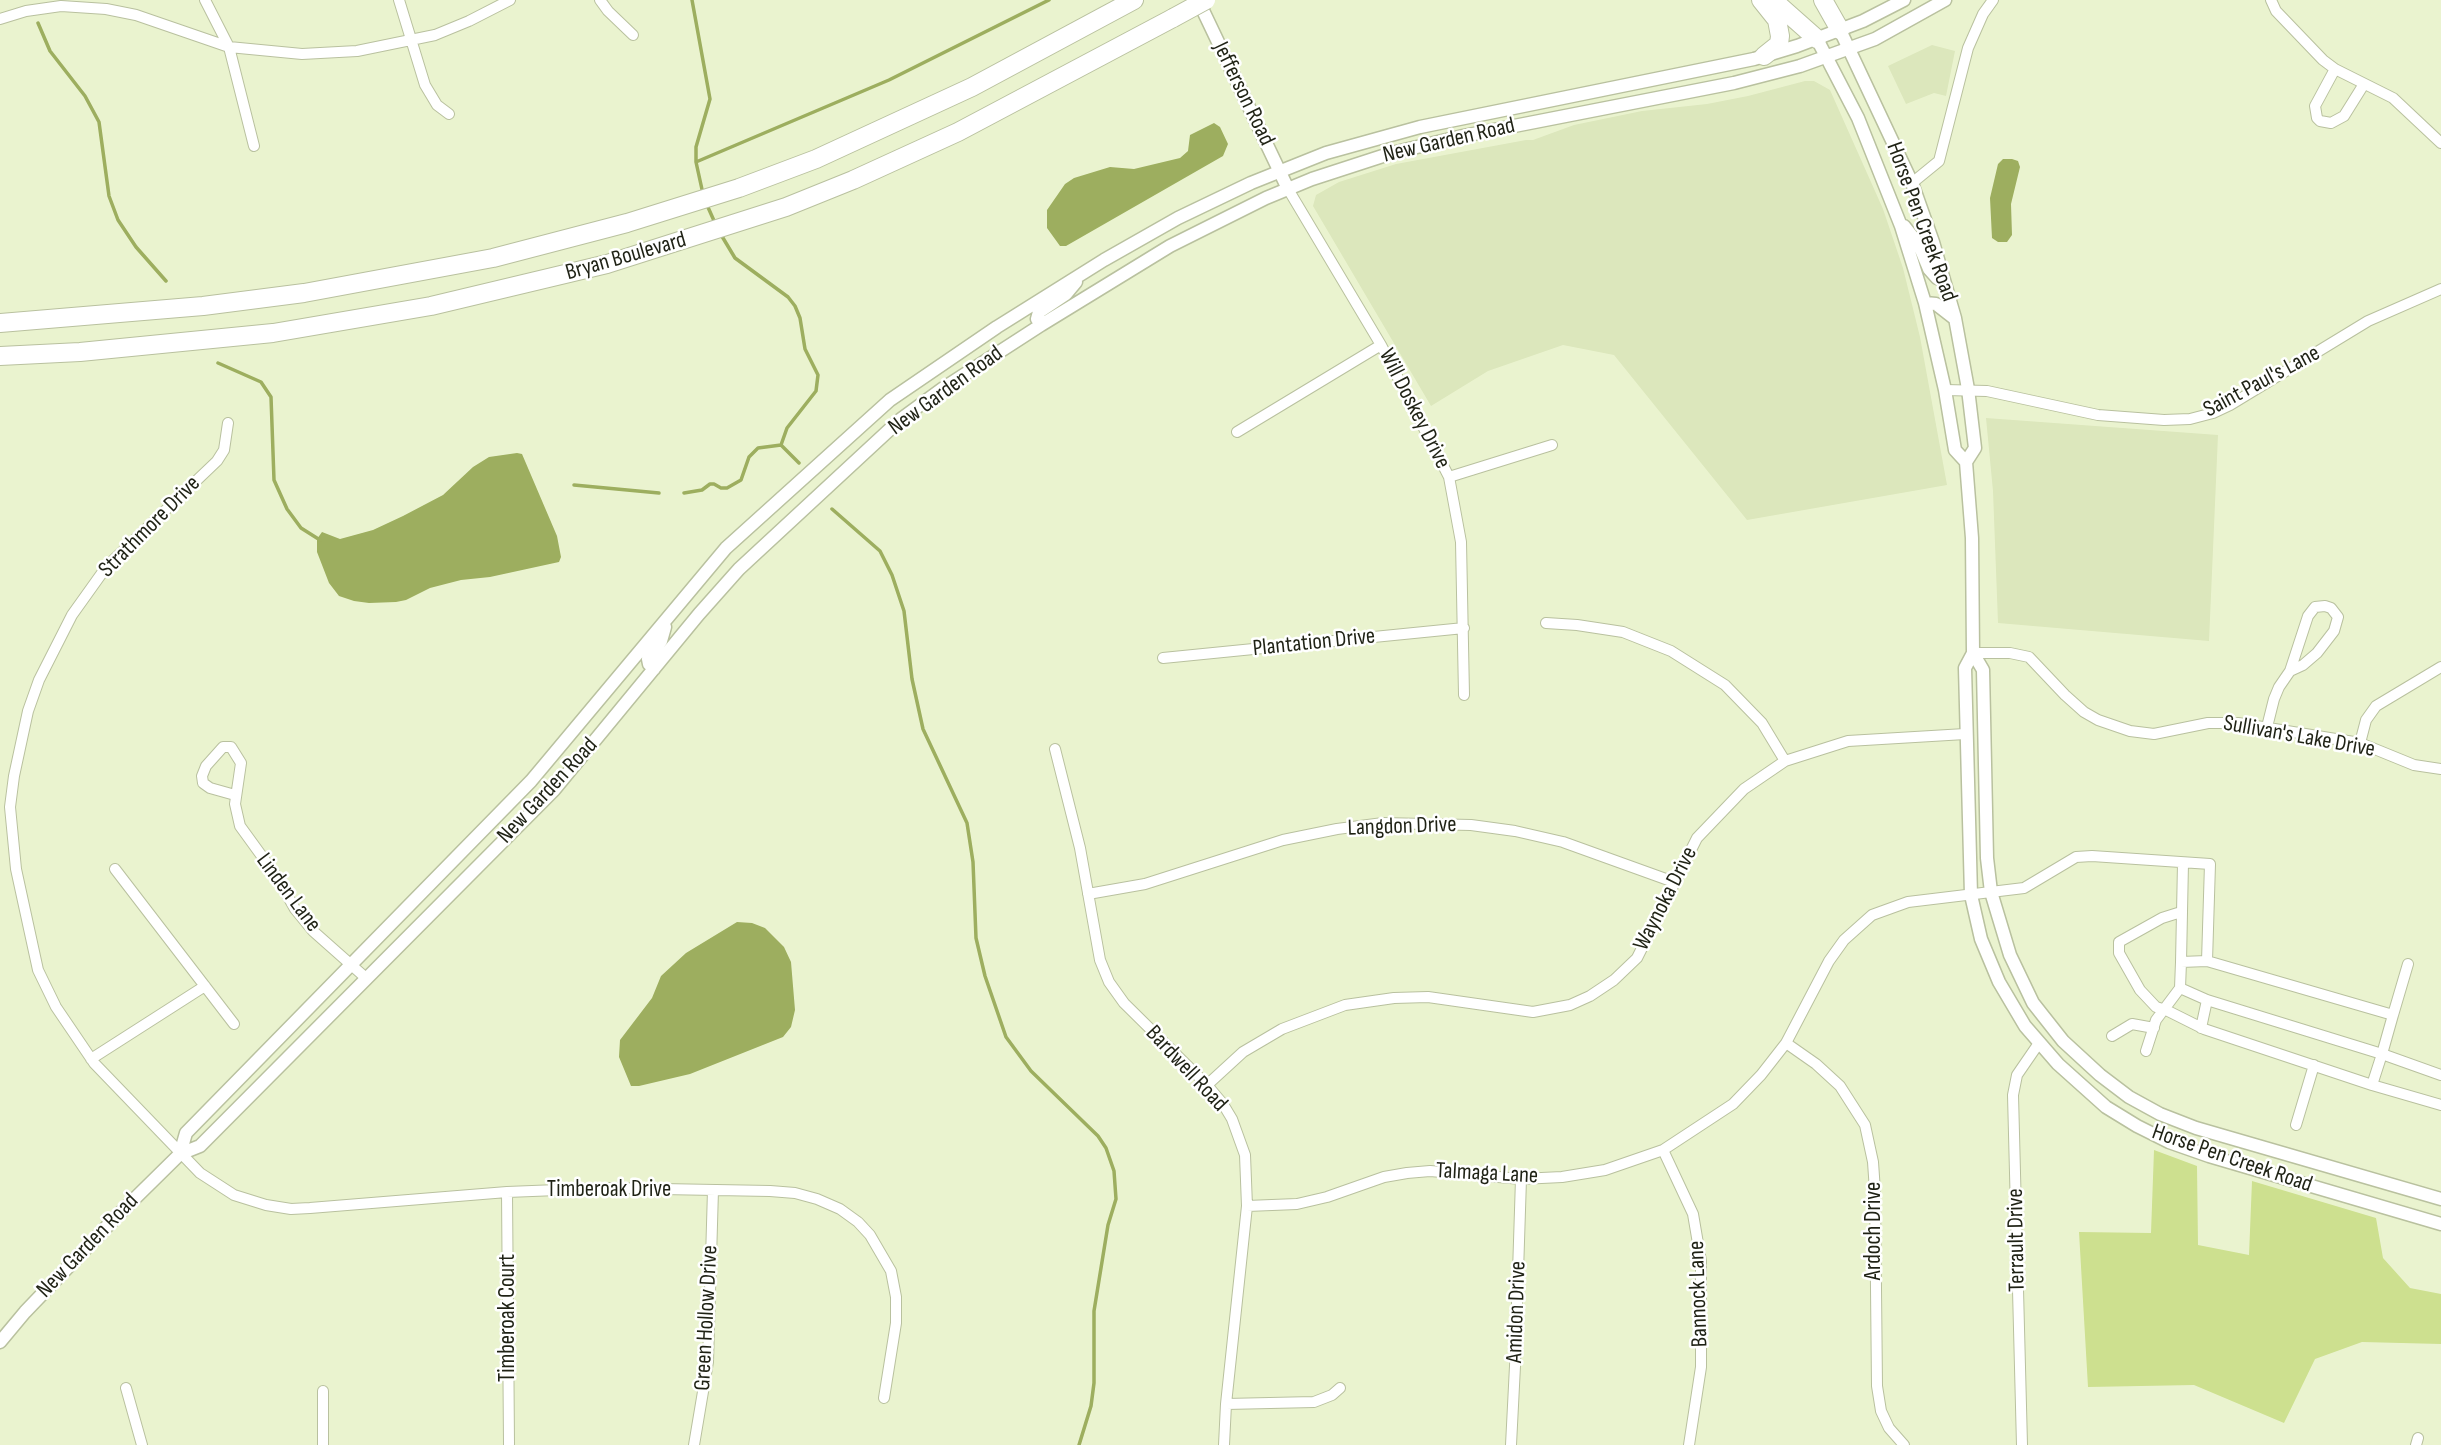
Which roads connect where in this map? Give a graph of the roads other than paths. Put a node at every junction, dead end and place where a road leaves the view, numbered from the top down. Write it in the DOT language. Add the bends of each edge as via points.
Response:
graph roads {
  1 [pos="205,0"];
  2 [pos="399,0"];
  3 [pos="510,0"];
  4 [pos="600,0"];
  5 [pos="1134,0"];
  6 [pos="1198,0"];
  7 [pos="1206,0"];
  8 [pos="1761,0"];
  9 [pos="1773,0"];
  10 [pos="1823,0"];
  11 [pos="1904,0"];
  12 [pos="1945,0"];
  13 [pos="1993,0"];
  14 [pos="2271,0"];
  15 [pos="0,19"];
  16 [pos="1840,30"];
  17 [pos="633,35"];
  18 [pos="1817,39"];
  19 [pos="411,41"];
  20 [pos="229,47"];
  21 [pos="1851,49"];
  22 [pos="1764,56"];
  23 [pos="1828,58"];
  24 [pos="2335,69"];
  25 [pos="2364,84"];
  26 [pos="449,114"];
  27 [pos="2441,143"];
  28 [pos="254,146"];
  29 [pos="1280,170"];
  30 [pos="1912,183"];
  31 [pos="1288,189"];
  32 [pos="1898,217"];
  33 [pos="1086,271"];
  34 [pos="1944,281"];
  35 [pos="2441,289"];
  36 [pos="1925,303"];
  37 [pos="1955,318"];
  38 [pos="0,323"];
  39 [pos="1041,325"];
  40 [pos="1381,345"];
  41 [pos="0,356"];
  42 [pos="1968,389"];
  43 [pos="1945,390"];
  44 [pos="228,423"];
  45 [pos="1237,432"];
  46 [pos="1552,445"];
  47 [pos="1966,462"];
  48 [pos="1449,477"];
  49 [pos="712,566"];
  50 [pos="699,614"];
  51 [pos="667,620"];
  52 [pos="1546,622"];
  53 [pos="1464,628"];
  54 [pos="1973,653"];
  55 [pos="1163,658"];
  56 [pos="628,667"];
  57 [pos="2441,667"];
  58 [pos="654,669"];
  59 [pos="2290,671"];
  60 [pos="1464,695"];
  61 [pos="614,719"];
  62 [pos="2267,727"];
  63 [pos="1965,734"];
  64 [pos="2360,743"];
  65 [pos="1055,750"];
  66 [pos="1784,761"];
  67 [pos="2441,769"];
  68 [pos="235,794"];
  69 [pos="2183,863"];
  70 [pos="115,869"];
  71 [pos="1674,882"];
  72 [pos="1992,892"];
  73 [pos="1088,894"];
  74 [pos="1971,895"];
  75 [pos="401,912"];
  76 [pos="2181,912"];
  77 [pos="417,926"];
  78 [pos="2207,961"];
  79 [pos="351,962"];
  80 [pos="2181,962"];
  81 [pos="2408,964"];
  82 [pos="366,978"];
  83 [pos="205,986"];
  84 [pos="2180,988"];
  85 [pos="2207,1000"];
  86 [pos="2166,1010"];
  87 [pos="2393,1015"];
  88 [pos="234,1024"];
  89 [pos="2201,1027"];
  90 [pos="2154,1028"];
  91 [pos="2112,1036"];
  92 [pos="2039,1042"];
  93 [pos="1786,1043"];
  94 [pos="2146,1051"];
  95 [pos="2382,1054"];
  96 [pos="92,1059"];
  97 [pos="2314,1066"];
  98 [pos="2441,1075"];
  99 [pos="1207,1085"];
  100 [pos="2372,1085"];
  101 [pos="2441,1105"];
  102 [pos="2296,1125"];
  103 [pos="1663,1150"];
  104 [pos="180,1154"];
  105 [pos="1521,1179"];
  106 [pos="713,1190"];
  107 [pos="507,1192"];
  108 [pos="2441,1199"];
  109 [pos="1247,1206"];
  110 [pos="2441,1224"];
  111 [pos="0,1342"];
  112 [pos="126,1388"];
  113 [pos="1340,1388"];
  114 [pos="323,1391"];
  115 [pos="884,1398"];
  116 [pos="1226,1404"];
  117 [pos="509,1444"];
  118 [pos="142,1445"];
  119 [pos="323,1445"];
  120 [pos="694,1445"];
  121 [pos="1224,1445"];
  122 [pos="1511,1445"];
  123 [pos="1689,1445"];
  124 [pos="1904,1445"];
  125 [pos="2022,1445"];
  1 -- 20 [label="street"];
  2 -- 19 [label="street"];
  3 -- 19 [label="street" via="469,21"];
  4 -- 17 [label="street"];
  5 -- 38 [label="highway, Bryan Boulevard" via="972,87 816,159 627,223 481,260 304,293"];
  6 -- 29 [label="main road, Jefferson Road"];
  7 -- 41 [label="highway, Bryan Boulevard, bridge" via="958,132 853,180 786,207 607,264 431,306 311,327 211,340"];
  8 -- 22 [label="highway" via="1777,20 1780,36 1779,44"];
  9 -- 18 [label="highway"];
  10 -- 16 [label="highway"];
  11 -- 16 [label="main road, New Garden Road"];
  12 -- 21 [label="main road, New Garden Road"];
  13 -- 30 [label="street" via="1968,48 1939,161"];
  14 -- 24 [label="street" via="2290,27"];
  15 -- 20 [label="street" via="52,7 106,9"];
  16 -- 18 [label="main road, New Garden Road"];
  16 -- 21 [label="main road, Horse Pen Creek Road"];
  18 -- 22 [label="main road, New Garden Road"];
  18 -- 23 [label="main road, Horse Pen Creek Road"];
  19 -- 20 [label="street" via="357,51 302,54"];
  19 -- 26 [label="street" via="425,85"];
  20 -- 28 [label="street"];
  21 -- 23 [label="main road, New Garden Road"];
  21 -- 30 [label="main road, Horse Pen Creek Road"];
  22 -- 29 [label="main road, New Garden Road" via="1420,127"];
  23 -- 31 [label="main road, New Garden Road" via="1734,83 1392,153"];
  23 -- 32 [label="main road, Horse Pen Creek Road"];
  24 -- 25 [label="street"];
  24 -- 25 [label="street" via="2315,106 2320,121 2331,123 2344,116"];
  25 -- 27 [label="street" via="2393,98"];
  29 -- 31 [label="main road, Jefferson Road"];
  29 -- 33 [label="main road, New Garden Road" via="1178,218"];
  30 -- 34 [label="main road, Horse Pen Creek Road"];
  31 -- 39 [label="main road, New Garden Road" via="1170,246"];
  31 -- 40 [label="street, Will Doskey Drive"];
  32 -- 34 [label="main road" via="1919,245 1929,270"];
  32 -- 36 [label="main road, Horse Pen Creek Road"];
  33 -- 39 [label="main road" via="1066,294 1039,312"];
  33 -- 49 [label="main road, New Garden Road" via="890,400 750,525"];
  34 -- 37 [label="main road, Horse Pen Creek Road"];
  35 -- 42 [label="street, Saint Paul's Lane" via="2368,321 2230,405 2190,419 2098,415"];
  36 -- 37 [label="main road" via="1936,304"];
  36 -- 43 [label="main road, Horse Pen Creek Road"];
  37 -- 42 [label="main road, Horse Pen Creek Road"];
  39 -- 50 [label="main road, New Garden Road" via="901,419 739,569"];
  40 -- 45 [label="street"];
  40 -- 48 [label="street, Will Doskey Drive"];
  42 -- 43 [label="street, Saint Paul's Lane"];
  42 -- 47 [label="main road, Horse Pen Creek Road" via="1975,448"];
  43 -- 47 [label="main road, Horse Pen Creek Road" via="1955,450"];
  44 -- 96 [label="street, Strathmore Drive" via="224,450 217,461 107,566 72,615 39,680 20,743 10,807 26,918 38,970 56,1007"];
  46 -- 48 [label="street"];
  47 -- 54 [label="main road, Horse Pen Creek Road"];
  48 -- 53 [label="street, Will Doskey Drive" via="1461,542"];
  49 -- 50 [label="main road" via="722,575 702,602"];
  49 -- 51 [label="main road, New Garden Road"];
  50 -- 58 [label="main road, New Garden Road"];
  51 -- 56 [label="main road, New Garden Road"];
  51 -- 58 [label="main road" via="661,641 648,659"];
  52 -- 66 [label="street" via="1623,632 1698,666 1725,685 1762,723"];
  53 -- 55 [label="street, Plantation Drive"];
  53 -- 60 [label="street, Will Doskey Drive"];
  54 -- 62 [label="street, Sullivan's Lake Drive" via="2029,657 2084,712 2130,731 2154,734 2222,722"];
  54 -- 63 [label="main road, Horse Pen Creek Road" via="1965,668"];
  54 -- 72 [label="main road, Horse Pen Creek Road" via="1983,670 1987,858"];
  56 -- 61 [label="main road" via="637,677"];
  56 -- 75 [label="main road, New Garden Road" via="531,781"];
  57 -- 64 [label="street" via="2376,706 2366,720"];
  58 -- 61 [label="main road, New Garden Road"];
  59 -- 59 [label="street" via="2304,665 2327,642 2337,622 2331,608 2320,606 2312,611"];
  59 -- 62 [label="street" via="2279,687"];
  61 -- 77 [label="main road, New Garden Road" via="554,790"];
  62 -- 64 [label="street, Sullivan's Lake Drive"];
  63 -- 66 [label="street, Waynoka Drive" via="1848,741"];
  63 -- 74 [label="main road, Horse Pen Creek Road"];
  64 -- 67 [label="street, Sullivan's Lake Drive" via="2414,765"];
  65 -- 73 [label="street, Bardwell Road"];
  66 -- 71 [label="street, Waynoka Drive" via="1716,816 1697,838"];
  68 -- 68 [label="street, Linden Lane" via="241,763 231,747 223,747 206,766 203,783"];
  68 -- 79 [label="street, Linden Lane" via="240,826 295,909 313,931"];
  69 -- 72 [label="street, Talmaga Lane" via="2076,858 2024,887"];
  69 -- 76 [label="street"];
  69 -- 78 [label="street, Talmaga Lane" via="2210,864"];
  70 -- 83 [label="street"];
  71 -- 73 [label="street, Langdon Drive" via="1575,846 1515,831 1383,823 1283,841 1145,884"];
  71 -- 99 [label="street, Waynoka Drive" via="1637,958 1614,980 1570,1005 1533,1012 1428,997 1345,1005 1282,1029 1243,1052"];
  72 -- 74 [label="street, Talmaga Lane"];
  72 -- 108 [label="main road, Horse Pen Creek Road" via="2010,955 2033,1003 2063,1041 2129,1097 2196,1128"];
  73 -- 99 [label="street, Bardwell Road" via="1100,960 1109,982 1124,1003"];
  74 -- 92 [label="main road, Horse Pen Creek Road" via="1981,939 1999,982"];
  74 -- 93 [label="street, Talmaga Lane" via="1908,902 1872,915 1829,961"];
  75 -- 77 [label="main road"];
  75 -- 79 [label="main road, New Garden Road"];
  76 -- 80 [label="street"];
  76 -- 86 [label="street" via="2119,942 2119,953 2140,990 2156,1007"];
  77 -- 82 [label="main road, New Garden Road"];
  78 -- 80 [label="street"];
  78 -- 87 [label="street"];
  79 -- 82 [label="street, Linden Lane"];
  79 -- 104 [label="main road, New Garden Road" via="186,1133"];
  80 -- 84 [label="street"];
  81 -- 87 [label="street"];
  82 -- 104 [label="main road, New Garden Road" via="200,1146"];
  83 -- 88 [label="street"];
  83 -- 96 [label="street"];
  84 -- 85 [label="street"];
  84 -- 86 [label="street"];
  85 -- 89 [label="street"];
  85 -- 95 [label="street"];
  86 -- 89 [label="street"];
  86 -- 90 [label="street"];
  87 -- 95 [label="street"];
  89 -- 97 [label="street"];
  90 -- 91 [label="street" via="2132,1024"];
  90 -- 94 [label="street"];
  92 -- 110 [label="main road, Horse Pen Creek Road" via="2106,1107 2169,1142"];
  92 -- 125 [label="street, Terrault Drive" via="2017,1075 2013,1095"];
  93 -- 103 [label="street, Talmaga Lane" via="1733,1104"];
  93 -- 124 [label="street, Ardoch Drive" via="1840,1086 1865,1125 1875,1191 1877,1386 1881,1411"];
  95 -- 98 [label="street"];
  95 -- 100 [label="street"];
  96 -- 104 [label="street, Strathmore Drive"];
  97 -- 100 [label="street"];
  97 -- 102 [label="street"];
  99 -- 109 [label="street, Bardwell Road" via="1232,1119 1245,1155"];
  100 -- 101 [label="street"];
  103 -- 105 [label="street, Talmaga Lane" via="1605,1170"];
  103 -- 123 [label="street, Bannock Lane" via="1693,1214 1702,1261 1701,1367"];
  104 -- 107 [label="street, Timberoak Drive" via="234,1195 290,1209"];
  104 -- 111 [label="main road, New Garden Road"];
  105 -- 109 [label="street, Talmaga Lane" via="1407,1172 1297,1204"];
  105 -- 122 [label="street, Amidon Drive"];
  106 -- 107 [label="street, Timberoak Drive"];
  106 -- 115 [label="street, Timberoak Drive" via="795,1193 817,1199 840,1209 870,1235 891,1271 896,1297"];
  106 -- 120 [label="street, Green Hollow Drive" via="708,1362"];
  107 -- 117 [label="street, Timberoak Court"];
  109 -- 116 [label="street, Bardwell Road"];
  112 -- 118 [label="street"];
  113 -- 116 [label="street" via="1314,1402"];
  114 -- 119 [label="street"];
  116 -- 121 [label="street, Bardwell Road"];
}
